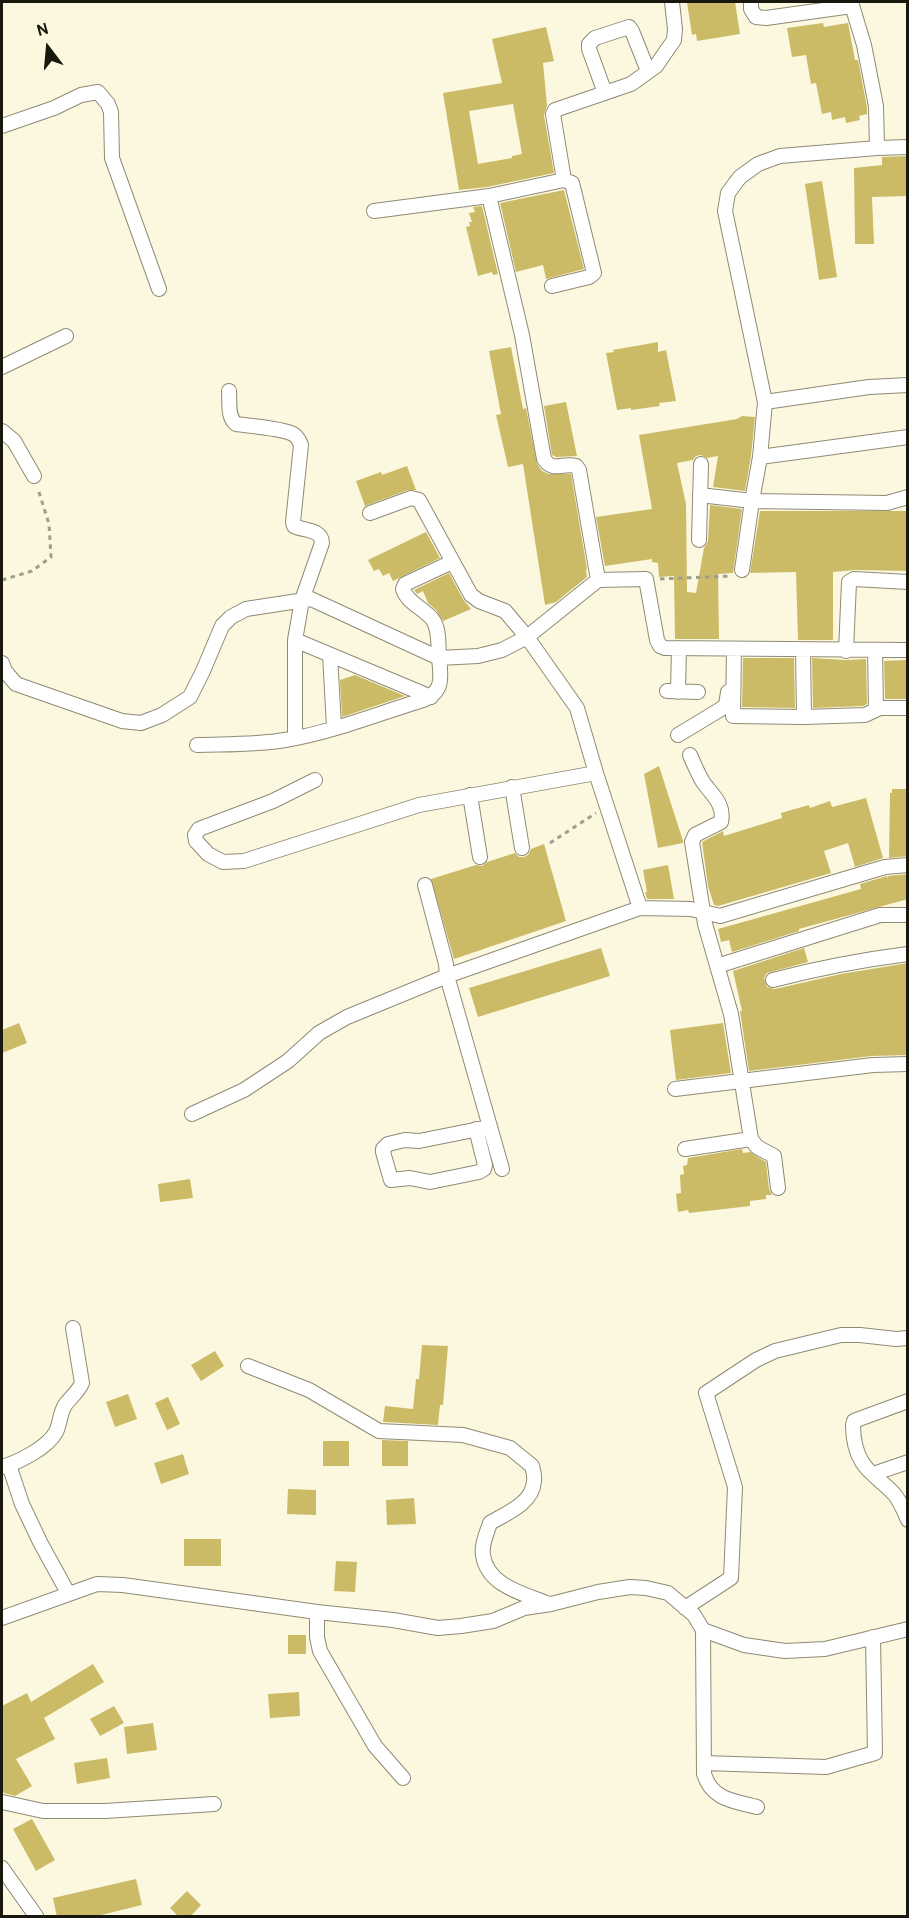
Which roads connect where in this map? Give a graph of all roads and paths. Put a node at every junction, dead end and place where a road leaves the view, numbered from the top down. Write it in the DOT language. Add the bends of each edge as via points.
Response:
graph roads {
  1 [pos="672,2"];
  2 [pos="750,2"];
  3 [pos="852,4"];
  4 [pos="648,71"];
  5 [pos="605,93"];
  6 [pos="2,126"];
  7 [pos="908,147"];
  8 [pos="878,148"];
  9 [pos="564,180"];
  10 [pos="489,196"];
  11 [pos="374,211"];
  12 [pos="552,286"];
  13 [pos="159,289"];
  14 [pos="66,336"];
  15 [pos="2,367"];
  16 [pos="908,385"];
  17 [pos="229,391"];
  18 [pos="765,402"];
  19 [pos="2,431"];
  20 [pos="908,437"];
  21 [pos="760,457"];
  22 [pos="701,464"];
  23 [pos="34,476"];
  24 [pos="700,495"];
  25 [pos="908,497"];
  26 [pos="752,501"];
  27 [pos="370,513"];
  28 [pos="699,540"];
  29 [pos="452,562"];
  30 [pos="742,570"];
  31 [pos="646,579"];
  32 [pos="2,580"];
  33 [pos="598,580"];
  34 [pos="908,582"];
  35 [pos="302,600"];
  36 [pos="527,637"];
  37 [pos="295,640"];
  38 [pos="679,648"];
  39 [pos="731,649"];
  40 [pos="803,650"];
  41 [pos="875,650"];
  42 [pos="908,650"];
  43 [pos="846,651"];
  44 [pos="330,655"];
  45 [pos="439,658"];
  46 [pos="2,663"];
  47 [pos="698,692"];
  48 [pos="431,697"];
  49 [pos="908,708"];
  50 [pos="876,709"];
  51 [pos="804,717"];
  52 [pos="334,727"];
  53 [pos="678,735"];
  54 [pos="295,738"];
  55 [pos="198,745"];
  56 [pos="690,755"];
  57 [pos="596,773"];
  58 [pos="315,780"];
  59 [pos="512,787"];
  60 [pos="470,795"];
  61 [pos="607,808"];
  62 [pos="550,843"];
  63 [pos="522,848"];
  64 [pos="480,856"];
  65 [pos="908,865"];
  66 [pos="425,885"];
  67 [pos="640,908"];
  68 [pos="704,912"];
  69 [pos="908,915"];
  70 [pos="908,954"];
  71 [pos="717,966"];
  72 [pos="447,976"];
  73 [pos="773,980"];
  74 [pos="908,1064"];
  75 [pos="741,1081"];
  76 [pos="675,1089"];
  77 [pos="192,1114"];
  78 [pos="483,1128"];
  79 [pos="751,1139"];
  80 [pos="685,1149"];
  81 [pos="502,1169"];
  82 [pos="778,1188"];
  83 [pos="73,1328"];
  84 [pos="908,1338"];
  85 [pos="248,1366"];
  86 [pos="908,1401"];
  87 [pos="908,1462"];
  88 [pos="5,1466"];
  89 [pos="873,1474"];
  90 [pos="908,1521"];
  91 [pos="68,1593"];
  92 [pos="551,1604"];
  93 [pos="686,1608"];
  94 [pos="317,1612"];
  95 [pos="2,1618"];
  96 [pos="908,1629"];
  97 [pos="703,1630"];
  98 [pos="873,1637"];
  99 [pos="704,1763"];
  100 [pos="402,1778"];
  101 [pos="2,1802"];
  102 [pos="214,1804"];
  103 [pos="757,1807"];
  104 [pos="2,1868"];
  105 [pos="36,1917"];
  1 -- 4 [label="street" via="674,40"];
  2 -- 3 [label="street" via="756,17 766,18"];
  3 -- 8 [label="street" via="876,106"];
  4 -- 5 [label="street" via="632,84"];
  4 -- 5 [label="street" via="629,27 594,38 589,49"];
  5 -- 9 [label="street" via="553,114"];
  6 -- 13 [label="street" via="98,92 111,112 112,158"];
  7 -- 8 [label="street"];
  8 -- 18 [label="street" via="780,156 758,164 740,177 728,194 725,211"];
  9 -- 10 [label="street"];
  9 -- 12 [label="street" via="574,187 594,273"];
  10 -- 11 [label="street"];
  10 -- 33 [label="street" via="522,334 544,459 548,465 570,464 579,470"];
  14 -- 15 [label="street"];
  16 -- 18 [label="street"];
  17 -- 35 [label="street" via="230,415 236,424 293,434 302,445 293,522 319,534 322,543"];
  18 -- 21 [label="street"];
  19 -- 23 [label="street" via="14,441"];
  20 -- 21 [label="street"];
  21 -- 26 [label="street"];
  22 -- 24 [label="street"];
  23 -- 32 [label="path" via="50,524 51,557 32,572"];
  24 -- 26 [label="street"];
  24 -- 28 [label="street"];
  25 -- 26 [label="street" via="887,503"];
  26 -- 30 [label="street"];
  27 -- 29 [label="street" via="411,498 419,500"];
  29 -- 36 [label="street" via="471,595 505,611"];
  29 -- 45 [label="street" via="405,584 403,589 434,621"];
  30 -- 31 [label="path" via="722,578"];
  31 -- 33 [label="street"];
  31 -- 38 [label="street" via="657,640 665,648"];
  33 -- 36 [label="street"];
  34 -- 43 [label="street" via="849,582"];
  35 -- 37 [label="street"];
  35 -- 45 [label="street" via="321,602"];
  35 -- 46 [label="street" via="246,609 231,617 222,626 190,697 141,723 122,721 16,684"];
  36 -- 45 [label="street" via="502,650 478,656"];
  36 -- 57 [label="street" via="577,708"];
  37 -- 44 [label="street"];
  37 -- 54 [label="street"];
  38 -- 39 [label="street"];
  38 -- 47 [label="street" via="672,691"];
  39 -- 40 [label="street"];
  39 -- 51 [label="street" via="733,716"];
  39 -- 53 [label="street" via="726,705"];
  40 -- 43 [label="street"];
  40 -- 51 [label="street"];
  41 -- 42 [label="street"];
  41 -- 43 [label="street"];
  41 -- 50 [label="street"];
  44 -- 48 [label="street"];
  44 -- 52 [label="street"];
  45 -- 48 [label="street" via="441,683"];
  48 -- 52 [label="street"];
  49 -- 50 [label="street"];
  50 -- 51 [label="street" via="865,715"];
  52 -- 54 [label="street"];
  54 -- 55 [label="street"];
  56 -- 68 [label="street" via="723,815 721,822 693,838"];
  57 -- 59 [label="street"];
  57 -- 61 [label="street"];
  58 -- 60 [label="street" via="273,801 199,829 196,842 223,862 244,861 418,806"];
  59 -- 60 [label="street"];
  59 -- 63 [label="street"];
  60 -- 64 [label="street"];
  61 -- 62 [label="path"];
  61 -- 67 [label="street"];
  65 -- 68 [label="street" via="885,867 720,916"];
  66 -- 72 [label="street"];
  67 -- 68 [label="street"];
  67 -- 72 [label="street"];
  68 -- 71 [label="street"];
  69 -- 71 [label="street" via="880,915"];
  70 -- 73 [label="street" via="854,961"];
  71 -- 75 [label="street" via="731,1014"];
  72 -- 77 [label="street" via="347,1017 319,1033 288,1061 244,1090"];
  72 -- 78 [label="street"];
  74 -- 75 [label="street"];
  75 -- 76 [label="street"];
  75 -- 79 [label="street"];
  78 -- 78 [label="street" via="388,1144 383,1152 391,1180 430,1182 479,1172 485,1165"];
  78 -- 81 [label="street"];
  79 -- 80 [label="street"];
  79 -- 82 [label="street" via="774,1156"];
  83 -- 88 [label="street" via="82,1383 65,1406 56,1432 44,1446"];
  84 -- 93 [label="street" via="841,1335 775,1351 706,1393 735,1486 731,1578"];
  85 -- 92 [label="street" via="309,1390 379,1431 463,1435 510,1448 532,1466 534,1481 523,1503 490,1523 483,1556 490,1573 503,1586"];
  86 -- 89 [label="street" via="854,1421 858,1454"];
  87 -- 89 [label="street"];
  88 -- 91 [label="street"];
  89 -- 90 [label="street" via="894,1494"];
  91 -- 94 [label="street" via="97,1584 123,1585"];
  91 -- 95 [label="street"];
  92 -- 93 [label="street" via="630,1587 668,1593"];
  92 -- 94 [label="street" via="524,1608 494,1621 438,1628"];
  93 -- 97 [label="street"];
  94 -- 100 [label="street" via="320,1651 375,1746"];
  96 -- 98 [label="street"];
  97 -- 98 [label="street" via="744,1645 785,1651 825,1649"];
  97 -- 99 [label="street"];
  98 -- 99 [label="street" via="875,1754 826,1767"];
  99 -- 103 [label="street" via="706,1782 722,1798"];
  101 -- 102 [label="street" via="43,1811"];
  104 -- 105 [label="street"];
}
